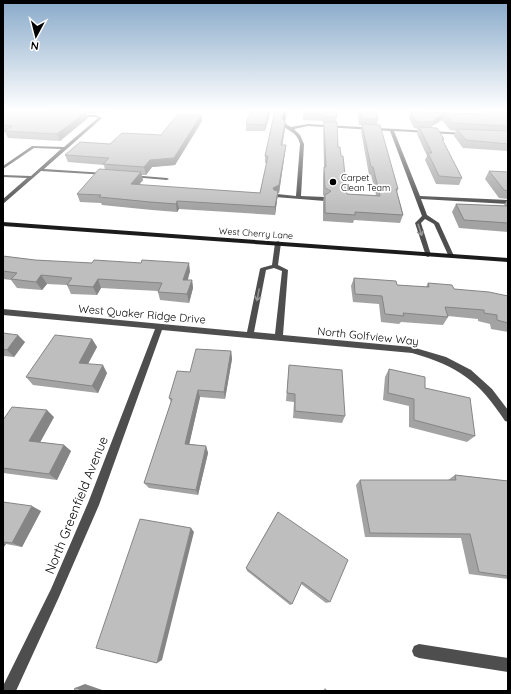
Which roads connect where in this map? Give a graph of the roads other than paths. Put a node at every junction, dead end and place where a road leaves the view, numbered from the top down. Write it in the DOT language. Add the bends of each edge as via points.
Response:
graph roads {
  1 [pos="71,142"];
  2 [pos="302,142"];
  3 [pos="397,142"];
  4 [pos="64,148"];
  5 [pos="3,168"];
  6 [pos="40,170"];
  7 [pos="109,174"];
  8 [pos="124,175"];
  9 [pos="3,176"];
  10 [pos="30,177"];
  11 [pos="167,180"];
  12 [pos="277,196"];
  13 [pos="298,197"];
  14 [pos="418,197"];
  15 [pos="325,199"];
  16 [pos="3,202"];
  17 [pos="508,202"];
  18 [pos="425,216"];
  19 [pos="3,224"];
  20 [pos="278,243"];
  21 [pos="428,255"];
  22 [pos="451,256"];
  23 [pos="508,260"];
  24 [pos="275,266"];
  25 [pos="3,312"];
  26 [pos="160,326"];
  27 [pos="250,335"];
  28 [pos="279,337"];
  29 [pos="508,418"];
  30 [pos="419,651"];
  31 [pos="508,665"];
  32 [pos="8,691"];
  1 -- 4 [label="street"];
  2 -- 13 [label="street"];
  3 -- 14 [label="street"];
  4 -- 5 [label="street" via="33,147"];
  4 -- 6 [label="street"];
  6 -- 7 [label="street"];
  6 -- 10 [label="street"];
  8 -- 11 [label="street"];
  9 -- 10 [label="street"];
  10 -- 16 [label="street"];
  12 -- 13 [label="street"];
  13 -- 15 [label="street"];
  14 -- 17 [label="street"];
  14 -- 18 [label="street"];
  18 -- 21 [label="street, one-way" via="418,223"];
  18 -- 22 [label="street" via="436,223"];
  19 -- 20 [label="main road, West Cherry Lane"];
  20 -- 21 [label="main road, West Cherry Lane"];
  20 -- 24 [label="street"];
  21 -- 22 [label="main road, West Cherry Lane"];
  22 -- 23 [label="main road, West Cherry Lane"];
  24 -- 27 [label="street, one-way" via="263,269"];
  24 -- 28 [label="street" via="285,270"];
  25 -- 26 [label="street, West Quaker Ridge Drive"];
  26 -- 27 [label="street, West Quaker Ridge Drive"];
  26 -- 32 [label="street, North Greenfield Avenue" via="93,505 55,593"];
  27 -- 28 [label="street, West Quaker Ridge Drive"];
  28 -- 29 [label="street, North Golfview Way" via="412,350 434,356 457,365 476,378"];
  30 -- 31 [label="street"];
}
